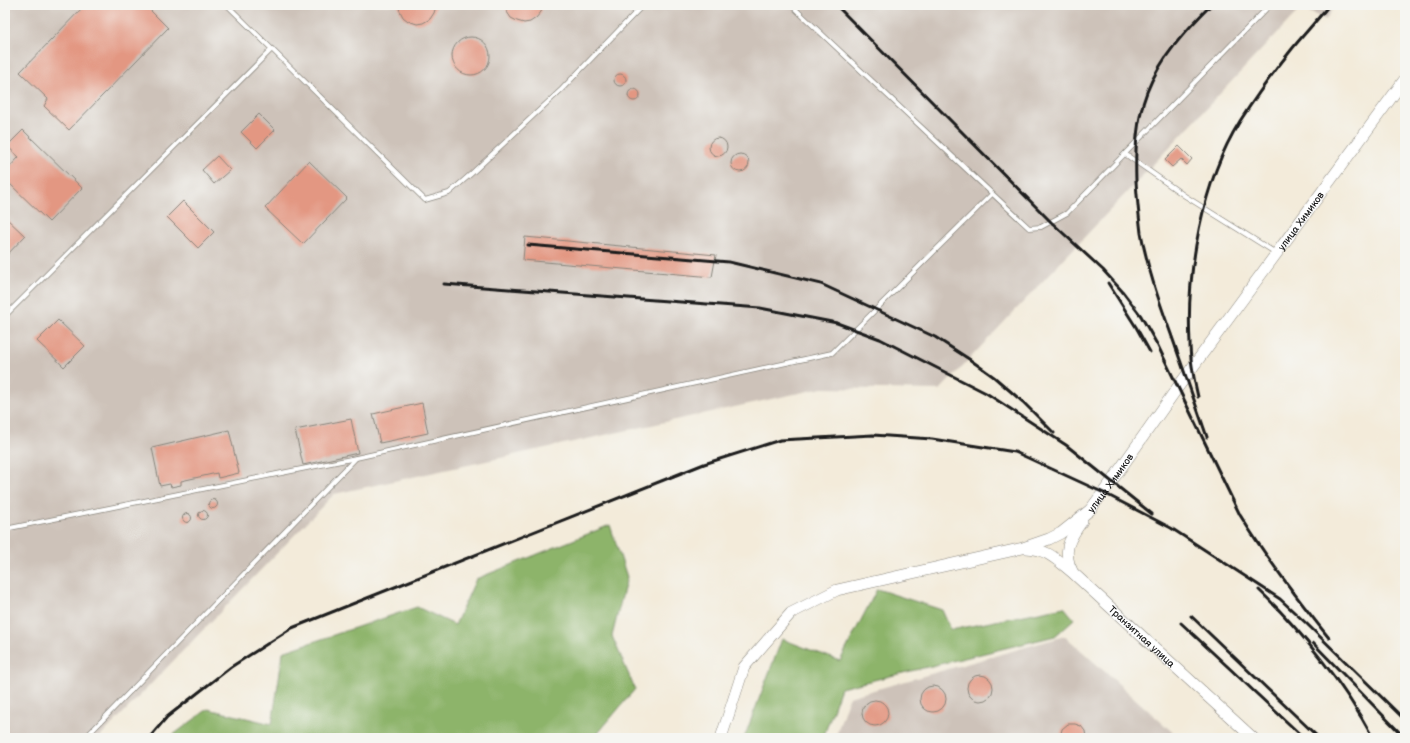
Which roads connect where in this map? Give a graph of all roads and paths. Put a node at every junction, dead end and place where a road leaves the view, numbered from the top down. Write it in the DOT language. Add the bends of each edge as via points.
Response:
graph roads {
  1 [pos="227,5"];
  2 [pos="643,5"];
  3 [pos="791,5"];
  4 [pos="1270,5"];
  5 [pos="272,49"];
  6 [pos="1405,79"];
  7 [pos="1125,154"];
  8 [pos="992,194"];
  9 [pos="1276,253"];
  10 [pos="5,316"];
  11 [pos="356,458"];
  12 [pos="1090,510"];
  13 [pos="5,529"];
  14 [pos="1023,548"];
  15 [pos="1072,572"];
  16 [pos="85,738"];
  17 [pos="721,738"];
  18 [pos="1253,738"];
  1 -- 5 [label="lane"];
  2 -- 5 [label="lane" via="562,89 471,174 449,193 425,200"];
  3 -- 8 [label="lane"];
  4 -- 7 [label="lane"];
  5 -- 10 [label="lane"];
  6 -- 9 [label="street, улица Химиков"];
  7 -- 8 [label="lane" via="1067,213 1040,227 1029,228"];
  7 -- 9 [label="lane" via="1185,196"];
  8 -- 11 [label="lane" via="832,353"];
  9 -- 12 [label="street, улица Химиков"];
  11 -- 13 [label="lane"];
  11 -- 16 [label="lane"];
  12 -- 14 [label="street, улица Химиков" via="1061,533"];
  12 -- 15 [label="street" via="1068,544 1068,563"];
  14 -- 15 [label="street, Транзитная улица" via="1036,549 1051,555"];
  14 -- 17 [label="street, улица Химиков" via="838,590 792,613 744,667"];
  15 -- 18 [label="street, Транзитная улица"];
}
